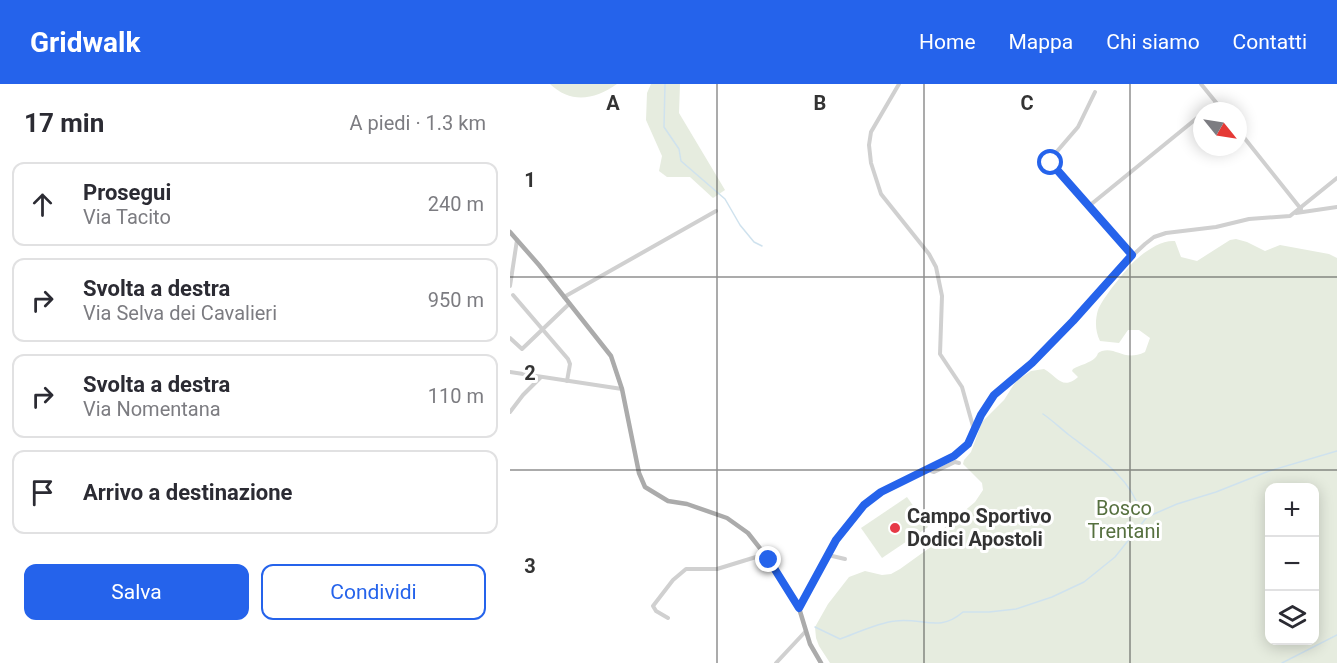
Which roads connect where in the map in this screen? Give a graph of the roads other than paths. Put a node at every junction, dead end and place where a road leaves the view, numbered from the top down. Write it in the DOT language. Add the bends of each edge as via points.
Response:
graph roads {
  1 [pos="899,84"];
  2 [pos="1201,84"];
  3 [pos="1095,92"];
  4 [pos="1215,102"];
  5 [pos="1193,121"];
  6 [pos="1247,141"];
  7 [pos="1337,178"];
  8 [pos="1089,206"];
  9 [pos="1337,207"];
  10 [pos="1301,209"];
  11 [pos="716,211"];
  12 [pos="1296,213"];
  13 [pos="510,232"];
  14 [pos="517,239"];
  15 [pos="1132,255"];
  16 [pos="510,286"];
  17 [pos="513,296"];
  18 [pos="564,297"];
  19 [pos="569,304"];
  20 [pos="542,330"];
  21 [pos="510,338"];
  22 [pos="510,372"];
  23 [pos="542,377"];
  24 [pos="567,381"];
  25 [pos="622,389"];
  26 [pos="510,412"];
  27 [pos="974,431"];
  28 [pos="959,463"];
  29 [pos="930,468"];
  30 [pos="828,555"];
  31 [pos="766,557"];
  32 [pos="845,559"];
  33 [pos="799,608"];
  34 [pos="668,618"];
  35 [pos="805,632"];
  36 [pos="776,663"];
  37 [pos="821,663"];
  1 -- 27 [label="street" via="871,132 871,163 881,194 929,254 937,271 942,296 940,355 962,387"];
  2 -- 4 [label="street"];
  3 -- 8 [label="street" via="1077,129 1051,160"];
  5 -- 8 [label="street"];
  6 -- 10 [label="street"];
  7 -- 10 [label="street"];
  8 -- 15 [label="street"];
  9 -- 12 [label="street"];
  10 -- 12 [label="street"];
  11 -- 18 [label="street"];
  12 -- 15 [label="street" via="1161,234"];
  13 -- 14 [label="main road"];
  14 -- 16 [label="street"];
  14 -- 18 [label="main road"];
  15 -- 27 [label="street" via="1032,363 994,395"];
  17 -- 20 [label="street"];
  18 -- 19 [label="main road"];
  19 -- 20 [label="street"];
  19 -- 25 [label="main road" via="609,354"];
  20 -- 21 [label="street" via="522,350"];
  20 -- 24 [label="street" via="569,361"];
  22 -- 23 [label="street"];
  23 -- 24 [label="street"];
  23 -- 26 [label="street"];
  24 -- 25 [label="street"];
  25 -- 31 [label="main road" via="645,488 668,501 734,521"];
  27 -- 29 [label="street" via="965,448"];
  28 -- 29 [label="street" via="934,472"];
  29 -- 30 [label="street" via="870,499"];
  30 -- 32 [label="street"];
  30 -- 33 [label="street"];
  31 -- 33 [label="main road"];
  31 -- 34 [label="street" via="717,569 683,571 653,606"];
  33 -- 35 [label="main road"];
  35 -- 36 [label="street"];
  35 -- 37 [label="main road"];
}
